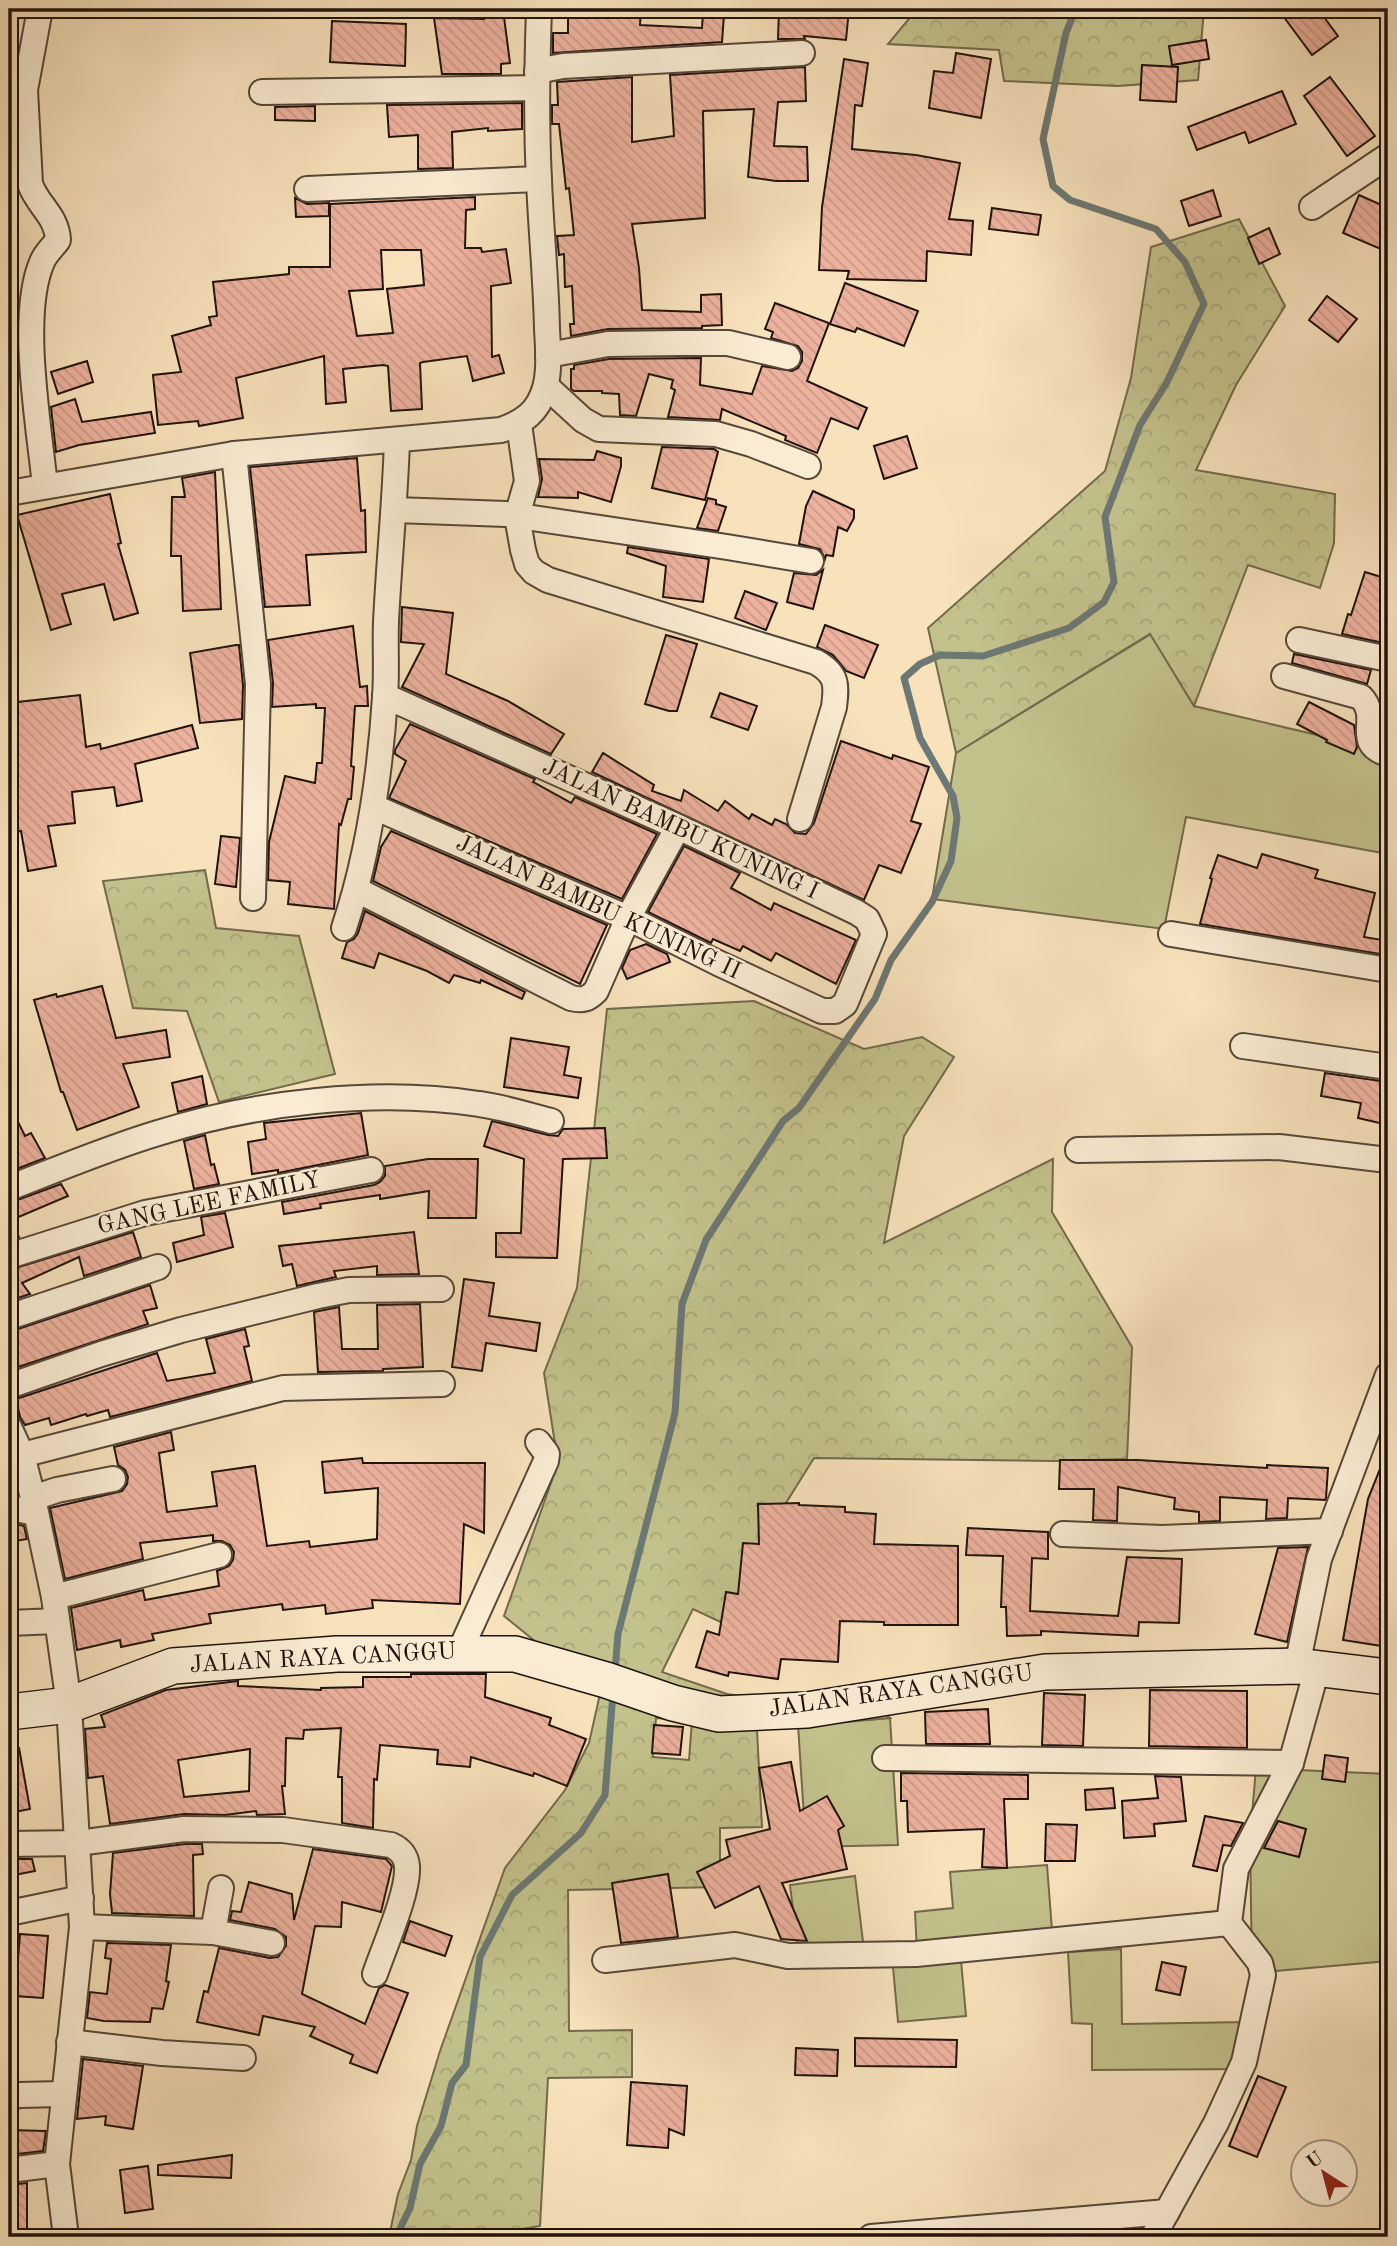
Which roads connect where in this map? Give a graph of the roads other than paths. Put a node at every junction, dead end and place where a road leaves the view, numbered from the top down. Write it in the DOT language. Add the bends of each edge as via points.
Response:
graph roads {
  1 [pos="40,9"];
  2 [pos="539,9"];
  3 [pos="802,53"];
  4 [pos="537,79"];
  5 [pos="262,92"];
  6 [pos="1388,156"];
  7 [pos="539,179"];
  8 [pos="307,189"];
  9 [pos="1312,207"];
  10 [pos="548,355"];
  11 [pos="788,357"];
  12 [pos="546,386"];
  13 [pos="519,424"];
  14 [pos="397,441"];
  15 [pos="234,454"];
  16 [pos="808,466"];
  17 [pos="45,486"];
  18 [pos="9,493"];
  19 [pos="395,510"];
  20 [pos="517,516"];
  21 [pos="811,561"];
  22 [pos="1298,640"];
  23 [pos="1388,659"];
  24 [pos="1284,677"];
  25 [pos="385,696"];
  26 [pos="1388,754"];
  27 [pos="374,807"];
  28 [pos="800,818"];
  29 [pos="678,827"];
  30 [pos="357,890"];
  31 [pos="253,898"];
  32 [pos="628,918"];
  33 [pos="344,928"];
  34 [pos="1171,934"];
  35 [pos="1388,970"];
  36 [pos="822,1011"];
  37 [pos="1243,1046"];
  38 [pos="1388,1067"];
  39 [pos="551,1121"];
  40 [pos="1077,1150"];
  41 [pos="1388,1160"];
  42 [pos="370,1170"];
  43 [pos="9,1188"];
  44 [pos="9,1256"];
  45 [pos="158,1267"];
  46 [pos="441,1289"];
  47 [pos="9,1317"];
  48 [pos="1388,1375"];
  49 [pos="442,1384"];
  50 [pos="9,1387"];
  51 [pos="9,1427"];
  52 [pos="538,1442"];
  53 [pos="22,1455"];
  54 [pos="113,1479"];
  55 [pos="34,1505"];
  56 [pos="9,1510"];
  57 [pos="1329,1531"];
  58 [pos="1063,1534"];
  59 [pos="219,1555"];
  60 [pos="56,1609"];
  61 [pos="9,1623"];
  62 [pos="460,1653"];
  63 [pos="1307,1667"];
  64 [pos="1388,1678"];
  65 [pos="69,1705"];
  66 [pos="9,1712"];
  67 [pos="885,1758"];
  68 [pos="1291,1763"];
  69 [pos="78,1843"];
  70 [pos="9,1844"];
  71 [pos="221,1888"];
  72 [pos="81,1898"];
  73 [pos="9,1913"];
  74 [pos="1229,1923"];
  75 [pos="82,1927"];
  76 [pos="213,1932"];
  77 [pos="272,1943"];
  78 [pos="605,1960"];
  79 [pos="375,1974"];
  80 [pos="69,2042"];
  81 [pos="243,2057"];
  82 [pos="63,2094"];
  83 [pos="9,2098"];
  84 [pos="57,2164"];
  85 [pos="9,2170"];
  86 [pos="1167,2212"];
  87 [pos="66,2237"];
  88 [pos="870,2237"];
  89 [pos="1153,2237"];
  1 -- 17 [label="street" via="24,90 30,184 58,227 58,240 43,260 34,290 31,339"];
  2 -- 4 [label="street"];
  3 -- 4 [label="street" via="563,66"];
  4 -- 5 [label="street"];
  4 -- 7 [label="street"];
  6 -- 9 [label="street"];
  7 -- 8 [label="street"];
  7 -- 10 [label="street"];
  10 -- 11 [label="street" via="608,344 727,343"];
  10 -- 12 [label="street"];
  12 -- 13 [label="street" via="531,415"];
  12 -- 16 [label="street" via="599,429 716,434"];
  13 -- 14 [label="street"];
  13 -- 20 [label="street" via="527,481"];
  14 -- 15 [label="street"];
  14 -- 19 [label="street"];
  15 -- 17 [label="street"];
  15 -- 31 [label="street" via="258,684"];
  17 -- 18 [label="street"];
  19 -- 20 [label="street"];
  19 -- 25 [label="street"];
  20 -- 21 [label="street"];
  20 -- 28 [label="street" via="527,564 548,580 828,669 836,690 834,708"];
  22 -- 23 [label="street"];
  24 -- 26 [label="street" via="1361,697 1370,710 1371,746"];
  25 -- 27 [label="street"];
  25 -- 29 [label="street, JALAN BAMBU KUNING I"];
  27 -- 30 [label="street"];
  27 -- 32 [label="street, JALAN BAMBU KUNING II"];
  29 -- 32 [label="street"];
  29 -- 36 [label="street, JALAN BAMBU KUNING I" via="867,919 874,934 845,1004 835,1011"];
  30 -- 32 [label="street" via="580,1001 596,991"];
  30 -- 33 [label="street"];
  32 -- 36 [label="street, JALAN BAMBU KUNING II"];
  34 -- 35 [label="street"];
  37 -- 38 [label="street"];
  39 -- 43 [label="street" via="480,1104 422,1098 287,1105 160,1132"];
  40 -- 41 [label="street" via="1279,1147"];
  42 -- 44 [label="street, GANG LEE FAMILY" via="145,1213"];
  45 -- 47 [label="street"];
  46 -- 50 [label="street" via="349,1290 318,1296 181,1330"];
  48 -- 57 [label="street"];
  49 -- 53 [label="street" via="283,1388"];
  51 -- 53 [label="street"];
  52 -- 62 [label="street" via="547,1454 546,1461"];
  53 -- 55 [label="street"];
  54 -- 55 [label="street" via="57,1490"];
  55 -- 56 [label="street"];
  55 -- 60 [label="street"];
  57 -- 58 [label="street" via="1162,1538"];
  57 -- 63 [label="street" via="1313,1582"];
  59 -- 60 [label="street"];
  60 -- 61 [label="street"];
  60 -- 65 [label="street"];
  62 -- 63 [label="main road, JALAN RAYA CANGGU" via="515,1654 719,1714 807,1710 1045,1672"];
  62 -- 65 [label="main road, JALAN RAYA CANGGU" via="337,1654 173,1667"];
  63 -- 64 [label="main road, JALAN RAYA CANGGU"];
  63 -- 68 [label="street"];
  65 -- 66 [label="main road, JALAN RAYA CANGGU"];
  65 -- 69 [label="street"];
  67 -- 68 [label="street"];
  68 -- 74 [label="street" via="1236,1870"];
  69 -- 70 [label="street"];
  69 -- 72 [label="street"];
  69 -- 79 [label="street" via="207,1829 283,1830 391,1845 404,1855 405,1885"];
  71 -- 76 [label="street"];
  72 -- 73 [label="street"];
  72 -- 75 [label="street"];
  74 -- 78 [label="street" via="916,1954 788,1956 735,1945"];
  74 -- 86 [label="street" via="1264,1975 1244,2062"];
  75 -- 76 [label="street"];
  75 -- 80 [label="street"];
  76 -- 77 [label="street"];
  80 -- 81 [label="street"];
  80 -- 82 [label="street"];
  82 -- 83 [label="street"];
  82 -- 84 [label="street"];
  84 -- 85 [label="street"];
  84 -- 87 [label="street"];
  86 -- 88 [label="street"];
  86 -- 89 [label="street"];
}
